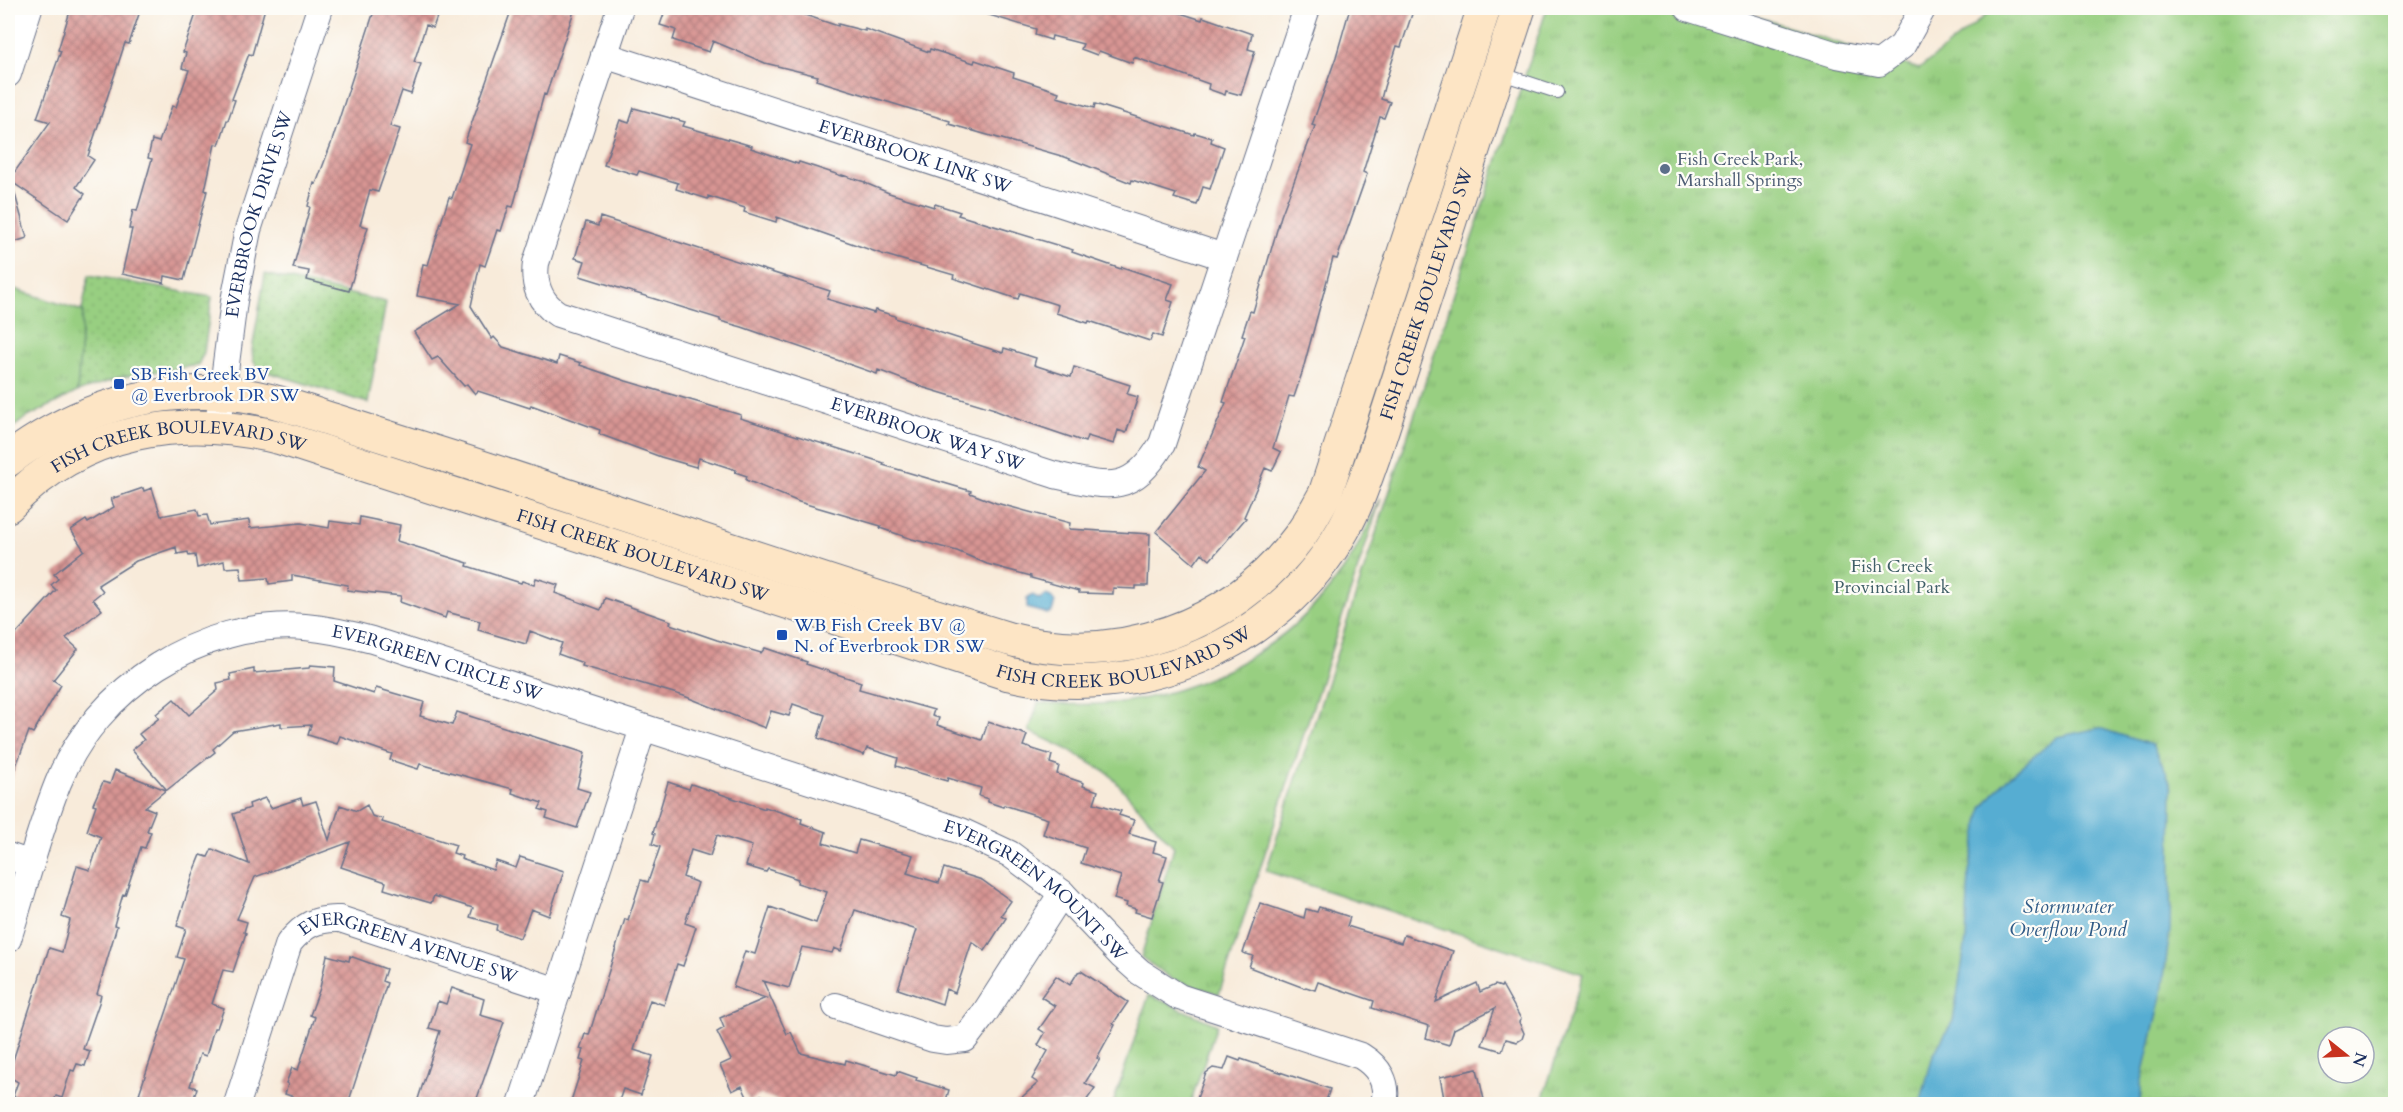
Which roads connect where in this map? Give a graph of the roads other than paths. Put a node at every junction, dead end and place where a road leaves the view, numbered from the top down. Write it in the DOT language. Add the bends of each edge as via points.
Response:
graph roads {
  1 [pos="29,8"];
  2 [pos="320,8"];
  3 [pos="620,8"];
  4 [pos="1303,8"];
  5 [pos="1484,8"];
  6 [pos="1519,8"];
  7 [pos="1688,8"];
  8 [pos="1923,8"];
  9 [pos="604,55"];
  10 [pos="1482,68"];
  11 [pos="8,74"];
  12 [pos="1557,92"];
  13 [pos="1224,257"];
  14 [pos="222,393"];
  15 [pos="218,426"];
  16 [pos="8,460"];
  17 [pos="8,506"];
  18 [pos="643,728"];
  19 [pos="19,860"];
  20 [pos="15,892"];
  21 [pos="1062,893"];
  22 [pos="8,939"];
  23 [pos="558,991"];
  24 [pos="836,1006"];
  25 [pos="237,1104"];
  26 [pos="521,1104"];
  27 [pos="1384,1104"];
  1 -- 11 [label="street"];
  2 -- 14 [label="street, EVERBROOK DRIVE SW" via="248,230"];
  3 -- 9 [label="street, EVERBROOK WAY SW"];
  4 -- 13 [label="street, EVERBROOK WAY SW"];
  5 -- 10 [label="main road, FISH CREEK BOULEVARD SW"];
  6 -- 10 [label="main road, FISH CREEK BOULEVARD SW"];
  7 -- 8 [label="street" via="1837,56 1879,63 1902,46"];
  9 -- 13 [label="street, EVERBROOK LINK SW"];
  9 -- 13 [label="street, EVERBROOK WAY SW" via="536,263 534,280 543,300 558,314 1055,475 1097,485 1116,484 1132,479 1149,466 1162,444"];
  10 -- 12 [label="lane"];
  10 -- 14 [label="main road, FISH CREEK BOULEVARD SW" via="1325,494 1312,516 1284,556 1246,592 1195,624 1142,642 1068,649 1009,639 276,402"];
  10 -- 15 [label="main road, FISH CREEK BOULEVARD SW" via="1373,458 1343,530 1315,570 1266,618 1203,657 1159,672 1091,682 1049,681 1010,674 281,438"];
  14 -- 15 [label="street, EVERBROOK DRIVE SW"];
  14 -- 16 [label="main road, FISH CREEK BOULEVARD SW" via="156,395 115,404 52,430"];
  15 -- 17 [label="main road, FISH CREEK BOULEVARD SW" via="147,430 84,450 36,479"];
  18 -- 19 [label="street, EVERGREEN CIRCLE SW" via="355,635 304,627 235,634 208,641 160,664 104,711 75,751"];
  18 -- 21 [label="street, EVERGREEN MOUNT SW" via="961,831 1010,854"];
  18 -- 23 [label="street"];
  19 -- 20 [label="street, EVERGREEN CIRCLE SW"];
  20 -- 22 [label="street, EVERGREEN CIRCLE SW"];
  21 -- 24 [label="street" via="965,1039 933,1039"];
  21 -- 27 [label="street, EVERGREEN MOUNT SW" via="1122,956 1179,997 1361,1056 1374,1064 1383,1077"];
  23 -- 25 [label="street, EVERGREEN AVENUE SW" via="340,919 307,924 289,943"];
  23 -- 26 [label="street"];
}
